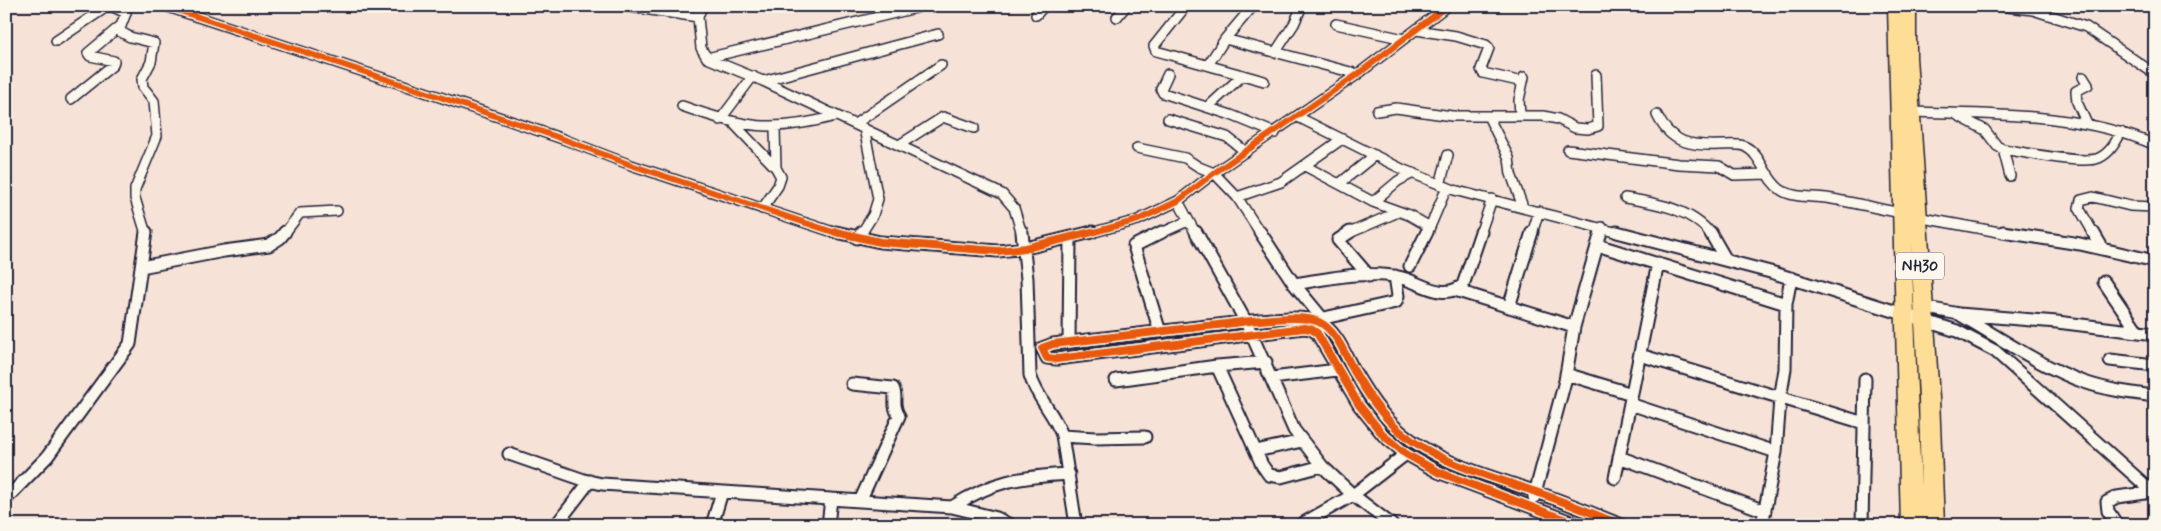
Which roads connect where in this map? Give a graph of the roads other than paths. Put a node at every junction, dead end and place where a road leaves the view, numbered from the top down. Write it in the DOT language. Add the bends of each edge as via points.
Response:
graph roads {
  1 [pos="110,6"];
  2 [pos="166,6"];
  3 [pos="623,6"];
  4 [pos="702,6"];
  5 [pos="1044,6"];
  6 [pos="1126,6"];
  7 [pos="1186,6"];
  8 [pos="1253,6"];
  9 [pos="1302,6"];
  10 [pos="1447,6"];
  11 [pos="1733,6"];
  12 [pos="1748,6"];
  13 [pos="1895,6"];
  14 [pos="1909,6"];
  15 [pos="2000,6"];
  16 [pos="916,8"];
  17 [pos="1036,15"];
  18 [pos="698,17"];
  19 [pos="1118,17"];
  20 [pos="1336,24"];
  21 [pos="119,27"];
  22 [pos="1416,30"];
  23 [pos="938,34"];
  24 [pos="1225,39"];
  25 [pos="1404,39"];
  26 [pos="56,41"];
  27 [pos="1275,52"];
  28 [pos="707,58"];
  29 [pos="941,65"];
  30 [pos="1208,65"];
  31 [pos="1168,74"];
  32 [pos="1358,74"];
  33 [pos="2155,74"];
  34 [pos="1243,75"];
  35 [pos="1596,75"];
  36 [pos="753,76"];
  37 [pos="2084,77"];
  38 [pos="764,81"];
  39 [pos="1264,81"];
  40 [pos="71,98"];
  41 [pos="682,106"];
  42 [pos="1208,106"];
  43 [pos="1377,111"];
  44 [pos="1913,112"];
  45 [pos="1952,114"];
  46 [pos="1520,115"];
  47 [pos="1657,115"];
  48 [pos="836,116"];
  49 [pos="1488,116"];
  50 [pos="1298,117"];
  51 [pos="1168,119"];
  52 [pos="720,120"];
  53 [pos="2087,124"];
  54 [pos="736,125"];
  55 [pos="860,126"];
  56 [pos="775,128"];
  57 [pos="974,128"];
  58 [pos="2121,132"];
  59 [pos="1275,133"];
  60 [pos="1342,139"];
  61 [pos="2155,144"];
  62 [pos="899,145"];
  63 [pos="1137,148"];
  64 [pos="2003,149"];
  65 [pos="1568,150"];
  66 [pos="1246,152"];
  67 [pos="1375,155"];
  68 [pos="1448,155"];
  69 [pos="1305,166"];
  70 [pos="776,168"];
  71 [pos="1214,173"];
  72 [pos="1413,174"];
  73 [pos="1768,174"];
  74 [pos="2010,176"];
  75 [pos="1339,184"];
  76 [pos="1443,186"];
  77 [pos="1237,197"];
  78 [pos="1625,198"];
  79 [pos="1492,199"];
  80 [pos="1178,201"];
  81 [pos="1373,202"];
  82 [pos="1523,207"];
  83 [pos="2155,207"];
  84 [pos="762,209"];
  85 [pos="337,211"];
  86 [pos="1539,211"];
  87 [pos="1398,212"];
  88 [pos="1909,215"];
  89 [pos="1188,221"];
  90 [pos="1430,227"];
  91 [pos="1602,227"];
  92 [pos="857,238"];
  93 [pos="1070,238"];
  94 [pos="1597,245"];
  95 [pos="1026,248"];
  96 [pos="2103,249"];
  97 [pos="1726,260"];
  98 [pos="2155,261"];
  99 [pos="1658,263"];
  100 [pos="1410,266"];
  101 [pos="141,267"];
  102 [pos="1369,276"];
  103 [pos="1395,276"];
  104 [pos="1791,278"];
  105 [pos="2104,282"];
  106 [pos="1294,284"];
  107 [pos="1458,291"];
  108 [pos="1786,304"];
  109 [pos="1509,307"];
  110 [pos="1905,314"];
  111 [pos="1923,314"];
  112 [pos="1959,314"];
  113 [pos="1318,319"];
  114 [pos="1246,322"];
  115 [pos="1574,327"];
  116 [pos="1304,328"];
  117 [pos="1160,332"];
  118 [pos="2138,332"];
  119 [pos="1252,333"];
  120 [pos="2155,334"];
  121 [pos="1068,342"];
  122 [pos="1640,355"];
  123 [pos="2110,360"];
  124 [pos="1266,362"];
  125 [pos="2155,365"];
  126 [pos="1217,366"];
  127 [pos="1337,370"];
  128 [pos="1566,374"];
  129 [pos="1272,378"];
  130 [pos="1865,379"];
  131 [pos="1116,380"];
  132 [pos="852,384"];
  133 [pos="2155,396"];
  134 [pos="1631,399"];
  135 [pos="1780,399"];
  136 [pos="1864,424"];
  137 [pos="1062,436"];
  138 [pos="1145,437"];
  139 [pos="1302,441"];
  140 [pos="1256,451"];
  141 [pos="1776,452"];
  142 [pos="509,454"];
  143 [pos="1406,454"];
  144 [pos="1619,458"];
  145 [pos="1322,466"];
  146 [pos="1069,474"];
  147 [pos="1615,478"];
  148 [pos="590,481"];
  149 [pos="722,492"];
  150 [pos="1536,492"];
  151 [pos="2154,493"];
  152 [pos="1353,495"];
  153 [pos="6,499"];
  154 [pos="831,499"];
  155 [pos="860,501"];
  156 [pos="1532,506"];
  157 [pos="952,507"];
  158 [pos="1765,511"];
  159 [pos="556,525"];
  160 [pos="712,525"];
  161 [pos="828,525"];
  162 [pos="1010,525"];
  163 [pos="1076,525"];
  164 [pos="1300,525"];
  165 [pos="1392,525"];
  166 [pos="1580,525"];
  167 [pos="1621,525"];
  168 [pos="1762,525"];
  169 [pos="1862,525"];
  170 [pos="1912,525"];
  171 [pos="1933,525"];
  172 [pos="2117,525"];
  1 -- 21 [label="street" via="126,13"];
  1 -- 26 [label="street"];
  2 -- 84 [label="street" via="501,117"];
  3 -- 18 [label="street"];
  4 -- 18 [label="street"];
  5 -- 17 [label="street"];
  6 -- 19 [label="street"];
  7 -- 30 [label="street" via="1154,49"];
  8 -- 24 [label="street"];
  9 -- 27 [label="street" via="1298,18"];
  10 -- 22 [label="street"];
  11 -- 12 [label="street"];
  13 -- 88 [label="highway, NH30"];
  14 -- 44 [label="highway, NH30"];
  15 -- 33 [label="street" via="2033,10 2086,27"];
  16 -- 28 [label="street"];
  18 -- 28 [label="street" via="701,48"];
  20 -- 25 [label="street"];
  21 -- 40 [label="street" via="88,53 114,61 113,65"];
  21 -- 101 [label="street" via="122,34 154,43 154,60 142,82 154,101 158,136 135,189 146,231"];
  22 -- 25 [label="street"];
  22 -- 46 [label="street" via="1456,36 1486,45 1489,48 1481,68 1483,73 1523,80"];
  23 -- 38 [label="street"];
  24 -- 27 [label="street"];
  24 -- 30 [label="street"];
  25 -- 32 [label="street"];
  27 -- 32 [label="street"];
  28 -- 36 [label="street"];
  29 -- 55 [label="street"];
  30 -- 34 [label="street"];
  31 -- 42 [label="street" via="1161,91"];
  32 -- 50 [label="street"];
  34 -- 39 [label="street"];
  34 -- 42 [label="street"];
  35 -- 46 [label="street" via="1597,128 1572,127 1561,119"];
  36 -- 38 [label="street"];
  36 -- 52 [label="street"];
  37 -- 53 [label="street" via="2088,85 2076,91 2077,102"];
  38 -- 48 [label="street"];
  41 -- 52 [label="street"];
  42 -- 59 [label="street"];
  43 -- 49 [label="street" via="1397,107 1452,116"];
  44 -- 45 [label="street"];
  44 -- 88 [label="highway, NH30"];
  45 -- 53 [label="street"];
  45 -- 64 [label="street" via="1985,130"];
  46 -- 49 [label="street"];
  47 -- 73 [label="street" via="1662,128 1681,141 1699,146 1734,144 1747,148"];
  48 -- 55 [label="street"];
  48 -- 56 [label="street"];
  49 -- 82 [label="street" via="1509,158"];
  50 -- 59 [label="street"];
  50 -- 60 [label="street"];
  51 -- 66 [label="street" via="1227,137"];
  52 -- 54 [label="street"];
  53 -- 58 [label="street"];
  54 -- 56 [label="street"];
  54 -- 70 [label="street"];
  55 -- 62 [label="street"];
  55 -- 92 [label="street" via="878,199 871,221"];
  56 -- 70 [label="street"];
  57 -- 62 [label="street" via="943,117"];
  58 -- 61 [label="street"];
  58 -- 64 [label="street" via="2112,149 2094,160"];
  59 -- 66 [label="street"];
  60 -- 67 [label="street"];
  60 -- 69 [label="street"];
  62 -- 95 [label="street" via="1006,197 1014,210"];
  63 -- 71 [label="street" via="1185,158"];
  64 -- 74 [label="street"];
  65 -- 73 [label="street" via="1719,166 1736,176"];
  66 -- 71 [label="street"];
  67 -- 72 [label="street"];
  67 -- 75 [label="street"];
  68 -- 76 [label="street"];
  69 -- 75 [label="street"];
  69 -- 77 [label="street" via="1281,182"];
  70 -- 84 [label="street" via="780,182"];
  71 -- 77 [label="street"];
  71 -- 80 [label="street"];
  72 -- 76 [label="street"];
  72 -- 81 [label="street"];
  73 -- 88 [label="street" via="1780,190 1793,195"];
  75 -- 81 [label="street"];
  76 -- 79 [label="street"];
  76 -- 90 [label="street"];
  77 -- 106 [label="street"];
  78 -- 97 [label="street" via="1665,205 1697,219 1721,246"];
  79 -- 82 [label="street"];
  79 -- 107 [label="street" via="1463,285"];
  80 -- 89 [label="street"];
  80 -- 93 [label="street" via="1138,220"];
  81 -- 87 [label="street"];
  82 -- 86 [label="street"];
  83 -- 96 [label="street" via="2130,206 2093,197 2081,200 2079,208"];
  84 -- 92 [label="street"];
  85 -- 101 [label="street" via="300,213 280,238 269,245"];
  86 -- 91 [label="street"];
  86 -- 109 [label="street"];
  87 -- 90 [label="street"];
  87 -- 102 [label="street" via="1338,240"];
  88 -- 96 [label="street"];
  88 -- 110 [label="highway, NH30"];
  88 -- 111 [label="highway, NH30"];
  89 -- 114 [label="street"];
  89 -- 117 [label="street" via="1134,246"];
  90 -- 100 [label="street"];
  91 -- 94 [label="street"];
  91 -- 97 [label="street"];
  92 -- 95 [label="street" via="998,251"];
  93 -- 95 [label="street"];
  93 -- 121 [label="street"];
  94 -- 99 [label="street"];
  94 -- 115 [label="street"];
  95 -- 137 [label="street" via="1030,378"];
  96 -- 98 [label="street"];
  97 -- 104 [label="street"];
  99 -- 108 [label="street"];
  99 -- 122 [label="street"];
  101 -- 153 [label="street" via="130,344 47,457"];
  102 -- 103 [label="street"];
  102 -- 106 [label="street"];
  103 -- 107 [label="street" via="1445,293"];
  103 -- 113 [label="street" via="1396,302"];
  104 -- 108 [label="street"];
  104 -- 110 [label="street"];
  105 -- 118 [label="street"];
  106 -- 113 [label="street"];
  107 -- 109 [label="street"];
  108 -- 135 [label="street" via="1785,369"];
  109 -- 115 [label="street"];
  110 -- 111 [label="street"];
  110 -- 170 [label="highway, NH30"];
  111 -- 112 [label="street"];
  111 -- 151 [label="street" via="1995,351"];
  111 -- 171 [label="highway, NH30"];
  112 -- 118 [label="street"];
  112 -- 133 [label="street" via="2076,378 2112,390"];
  113 -- 114 [label="street"];
  113 -- 116 [label="street"];
  113 -- 150 [label="street" via="1332,332 1361,383 1399,430 1413,442 1443,460"];
  114 -- 117 [label="street"];
  114 -- 119 [label="street"];
  115 -- 128 [label="street"];
  116 -- 119 [label="street"];
  116 -- 127 [label="street" via="1315,331 1320,337"];
  117 -- 121 [label="street"];
  118 -- 120 [label="street"];
  119 -- 121 [label="street" via="1060,360 1050,360 1043,355 1042,348"];
  119 -- 124 [label="street"];
  122 -- 134 [label="street"];
  122 -- 135 [label="street"];
  123 -- 125 [label="street"];
  124 -- 126 [label="street"];
  124 -- 129 [label="street"];
  126 -- 131 [label="street"];
  126 -- 140 [label="street"];
  127 -- 129 [label="street"];
  127 -- 143 [label="street" via="1384,436"];
  128 -- 134 [label="street"];
  128 -- 150 [label="street"];
  129 -- 139 [label="street" via="1289,420"];
  130 -- 136 [label="street"];
  132 -- 155 [label="street" via="893,388 896,391 894,408 899,416"];
  134 -- 141 [label="street"];
  134 -- 144 [label="street"];
  135 -- 136 [label="street"];
  135 -- 141 [label="street"];
  136 -- 169 [label="street"];
  137 -- 138 [label="street"];
  137 -- 146 [label="street"];
  139 -- 140 [label="street"];
  139 -- 145 [label="street"];
  140 -- 145 [label="street" via="1266,471 1274,477"];
  141 -- 158 [label="street"];
  142 -- 148 [label="street"];
  143 -- 152 [label="street"];
  143 -- 156 [label="street" via="1438,472"];
  144 -- 147 [label="street"];
  144 -- 158 [label="street"];
  145 -- 152 [label="street"];
  146 -- 157 [label="street" via="1005,480 981,488"];
  146 -- 163 [label="street"];
  148 -- 149 [label="street"];
  148 -- 159 [label="street"];
  149 -- 154 [label="street"];
  149 -- 160 [label="street"];
  150 -- 156 [label="street"];
  150 -- 167 [label="street"];
  151 -- 172 [label="street" via="2107,502 2108,511"];
  152 -- 164 [label="street"];
  152 -- 165 [label="street"];
  154 -- 155 [label="street"];
  154 -- 161 [label="street"];
  155 -- 157 [label="street"];
  156 -- 166 [label="street"];
  157 -- 162 [label="street"];
  158 -- 168 [label="street"];
}
